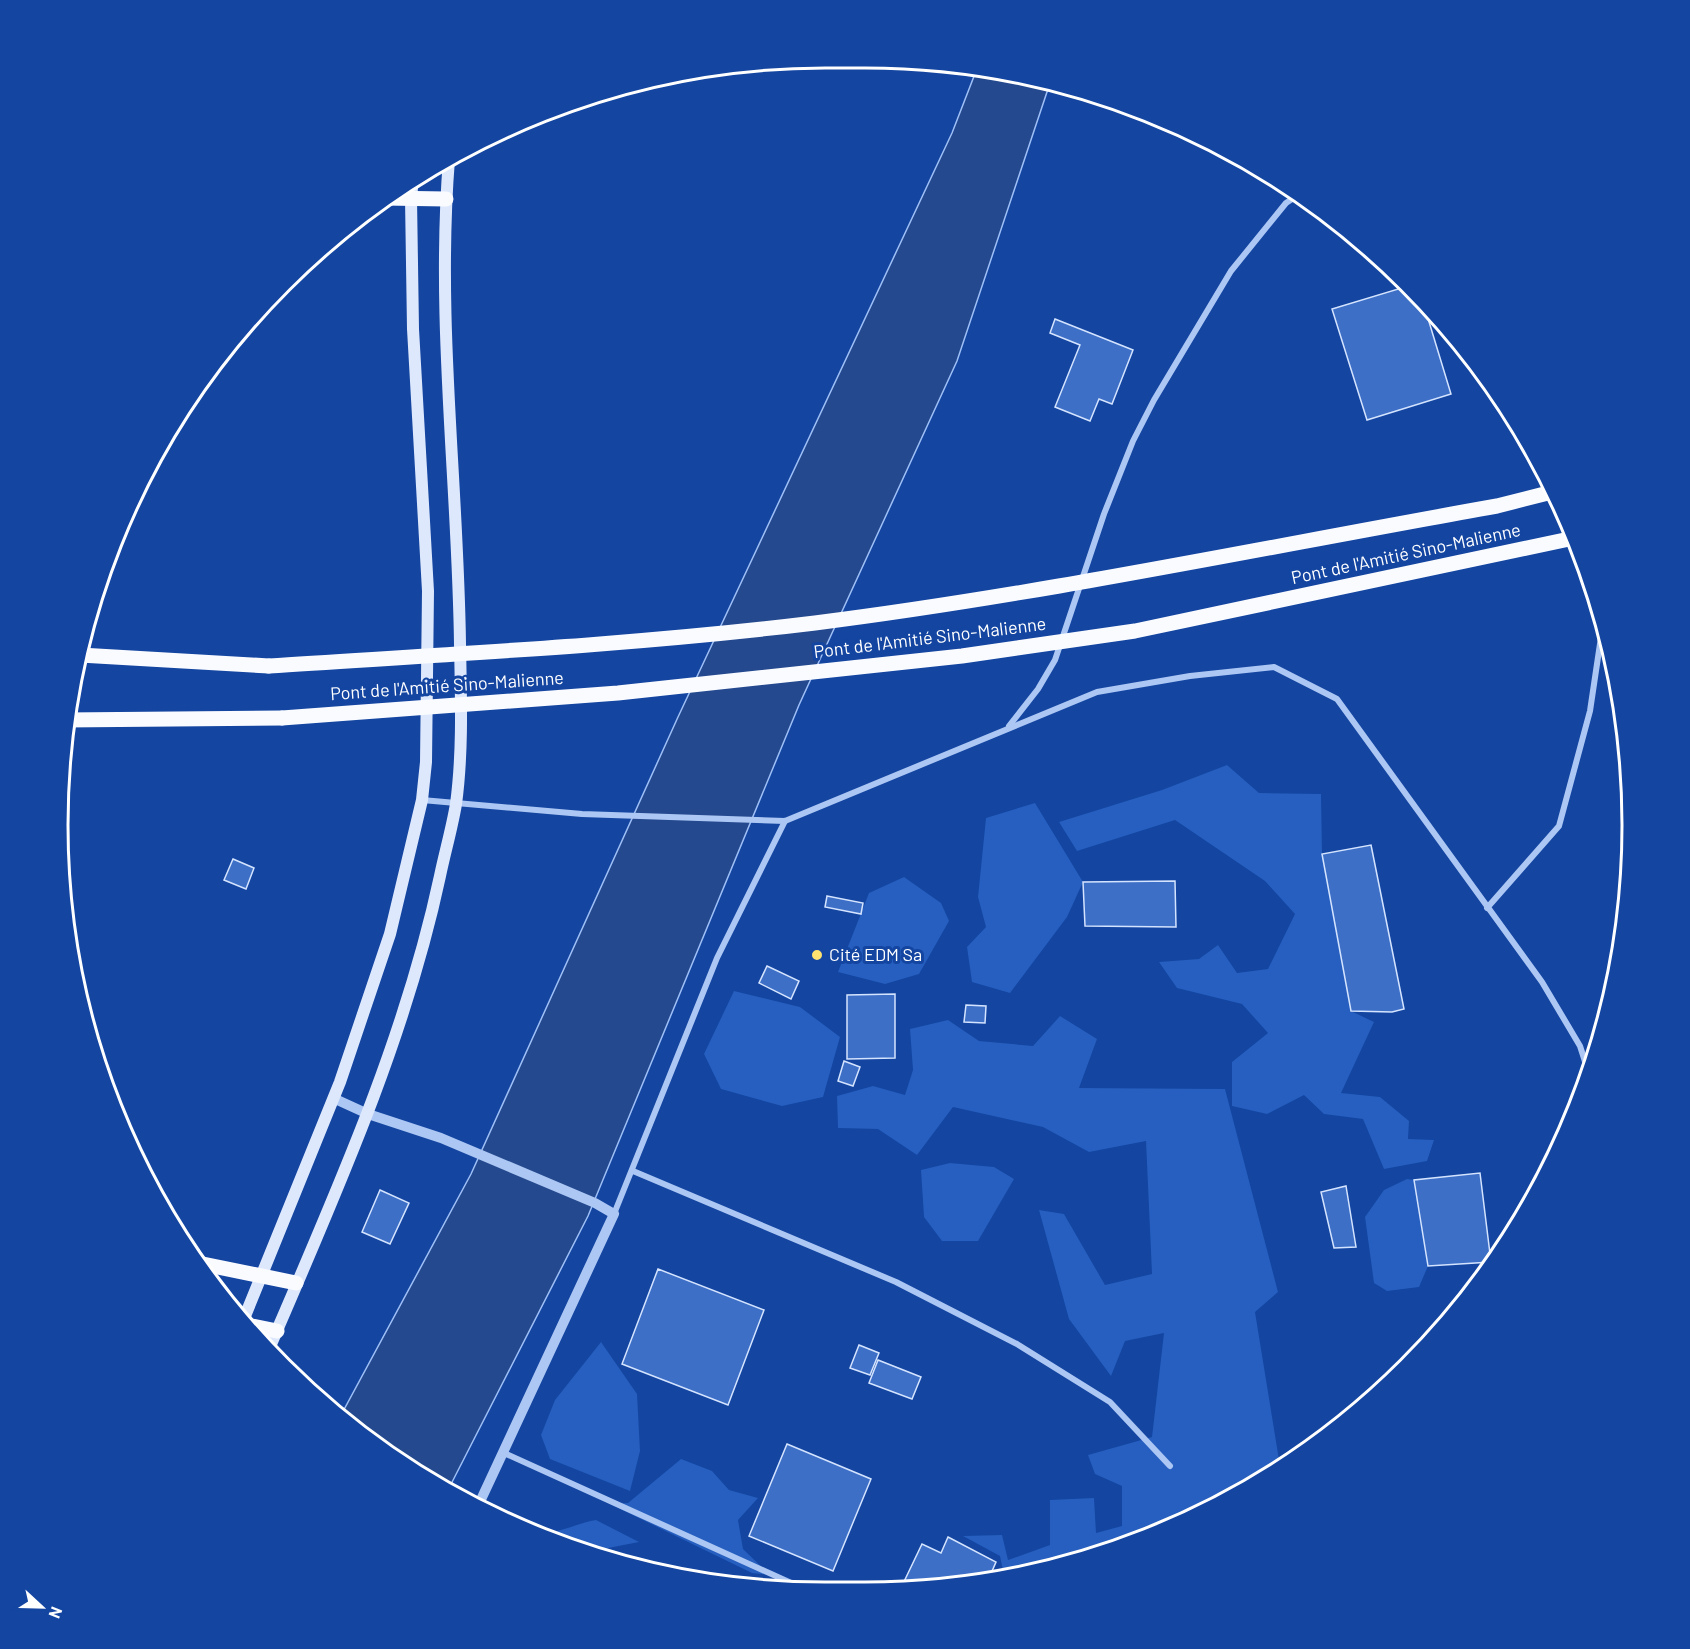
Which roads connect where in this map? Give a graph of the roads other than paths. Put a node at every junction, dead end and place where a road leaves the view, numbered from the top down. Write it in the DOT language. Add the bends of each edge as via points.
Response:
graph roads {
  1 [pos="448,168"];
  2 [pos="412,190"];
  3 [pos="400,198"];
  4 [pos="411,198"];
  5 [pos="446,199"];
  6 [pos="1292,199"];
  7 [pos="1546,494"];
  8 [pos="1567,540"];
  9 [pos="1600,643"];
  10 [pos="87,655"];
  11 [pos="75,720"];
  12 [pos="1007,728"];
  13 [pos="422,800"];
  14 [pos="456,804"];
  15 [pos="785,821"];
  16 [pos="1487,908"];
  17 [pos="1585,1060"];
  18 [pos="333,1098"];
  19 [pos="368,1114"];
  20 [pos="633,1171"];
  21 [pos="614,1214"];
  22 [pos="210,1265"];
  23 [pos="262,1276"];
  24 [pos="296,1283"];
  25 [pos="246,1313"];
  26 [pos="258,1327"];
  27 [pos="277,1331"];
  28 [pos="272,1342"];
  29 [pos="504,1453"];
  30 [pos="1170,1466"];
  31 [pos="482,1499"];
  32 [pos="779,1580"];
  1 -- 5 [label="main road"];
  2 -- 4 [label="main road"];
  3 -- 4 [label="main road"];
  4 -- 5 [label="main road"];
  4 -- 13 [label="main road" via="413,329 428,591"];
  5 -- 14 [label="main road" via="446,321 459,586"];
  6 -- 12 [label="street" via="1231,271 1154,400 1104,514 1055,660"];
  7 -- 10 [label="main road, Pont de l'Amitié Sino-Malienne, bridge" via="1497,506 1126,572 815,623 574,645 269,666"];
  8 -- 11 [label="main road, Pont de l'Amitié Sino-Malienne, bridge" via="1135,631 985,652 618,693 282,718"];
  9 -- 16 [label="street" via="1590,711 1559,826"];
  12 -- 15 [label="street"];
  12 -- 16 [label="street" via="1097,692 1274,667 1337,699"];
  13 -- 14 [label="street"];
  13 -- 18 [label="main road" via="390,934"];
  14 -- 15 [label="street" via="582,814"];
  14 -- 19 [label="main road" via="425,945"];
  15 -- 20 [label="street" via="717,958"];
  16 -- 17 [label="street" via="1542,982"];
  18 -- 19 [label="street"];
  18 -- 23 [label="main road"];
  19 -- 21 [label="street" via="441,1138"];
  19 -- 24 [label="main road"];
  20 -- 21 [label="street"];
  20 -- 30 [label="street" via="896,1282 1017,1344 1110,1402"];
  21 -- 29 [label="street"];
  22 -- 23 [label="main road"];
  23 -- 24 [label="main road"];
  23 -- 25 [label="main road"];
  24 -- 27 [label="main road"];
  26 -- 27 [label="main road"];
  27 -- 28 [label="main road"];
  29 -- 31 [label="street"];
  29 -- 32 [label="street"];
}
